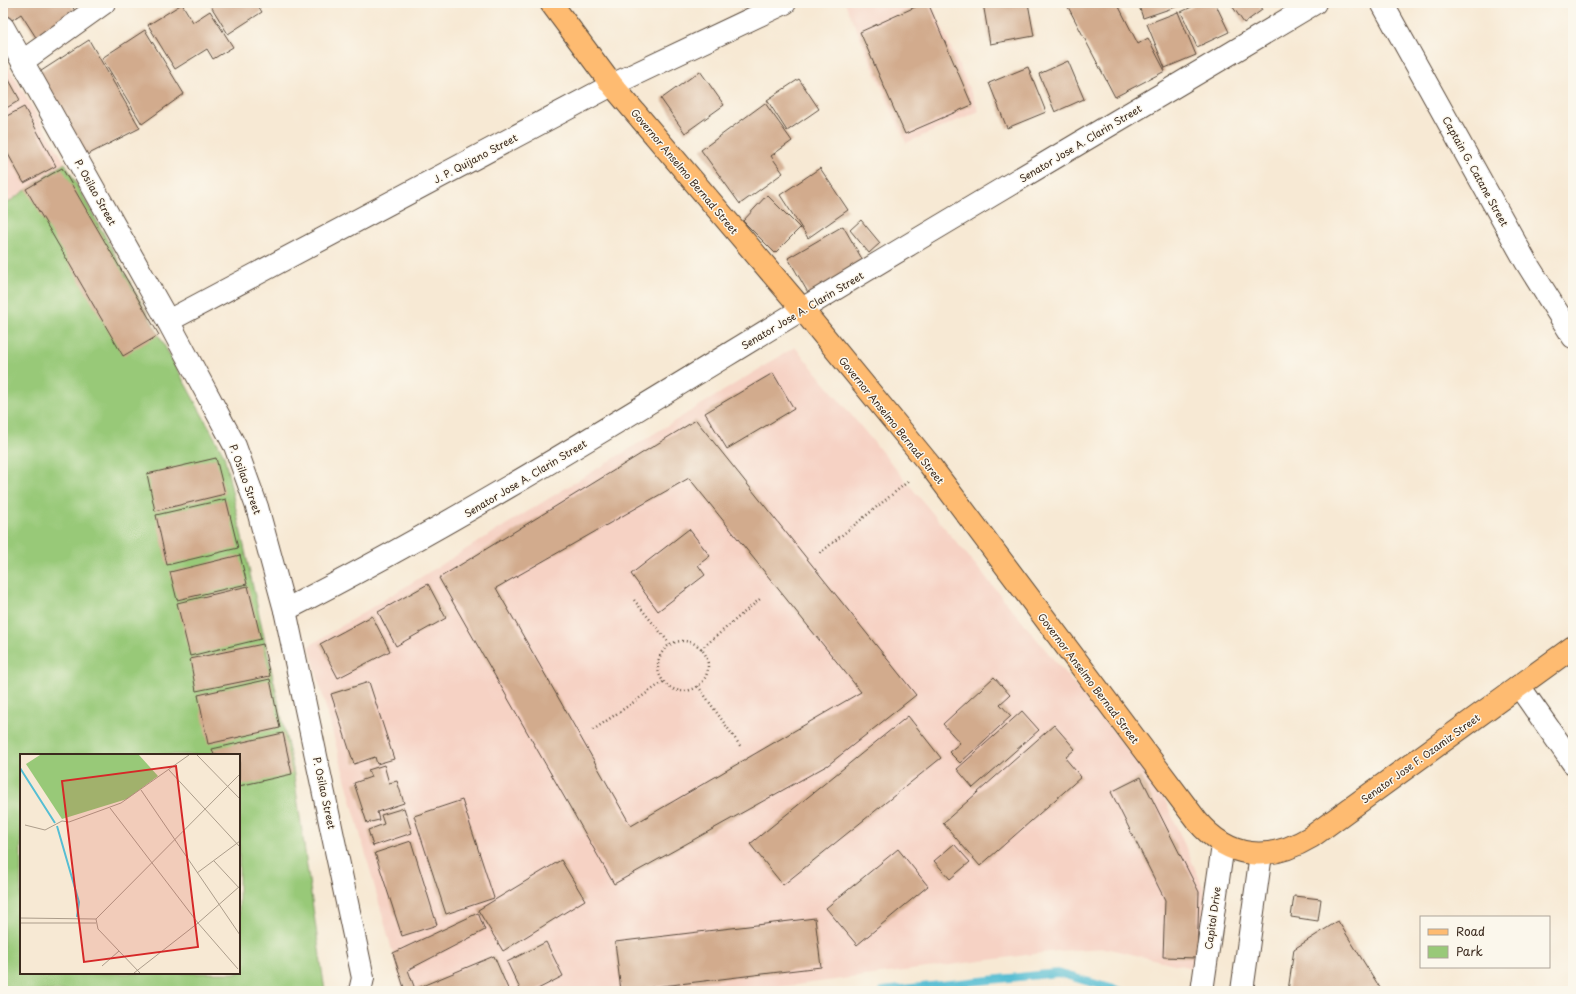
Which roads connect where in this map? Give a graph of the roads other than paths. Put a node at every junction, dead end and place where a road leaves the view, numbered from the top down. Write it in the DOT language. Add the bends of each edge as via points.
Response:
graph roads {
  1 [pos="104,3"];
  2 [pos="551,3"];
  3 [pos="785,3"];
  4 [pos="1315,3"];
  5 [pos="1382,3"];
  6 [pos="3,28"];
  7 [pos="23,61"];
  8 [pos="612,85"];
  9 [pos="802,309"];
  10 [pos="168,321"];
  11 [pos="1573,338"];
  12 [pos="286,610"];
  13 [pos="1573,647"];
  14 [pos="1519,686"];
  15 [pos="1573,763"];
  16 [pos="1223,845"];
  17 [pos="1261,854"];
  18 [pos="361,985"];
  19 [pos="1202,991"];
  20 [pos="1242,991"];
  1 -- 7 [label="street"];
  2 -- 8 [label="main road, Governor Anselmo Bernad Street"];
  3 -- 8 [label="street, J. P. Quijano Street"];
  4 -- 9 [label="street, Senator Jose A. Clarin Street"];
  5 -- 11 [label="street, Captain G. Catane Street" via="1526,262"];
  6 -- 7 [label="street, P. Osilao Street"];
  7 -- 10 [label="street, P. Osilao Street"];
  8 -- 9 [label="main road, Governor Anselmo Bernad Street"];
  8 -- 10 [label="street, J. P. Quijano Street"];
  9 -- 12 [label="street, Senator Jose A. Clarin Street" via="466,514"];
  9 -- 16 [label="main road, Governor Anselmo Bernad Street" via="929,464 1197,821 1208,835"];
  10 -- 12 [label="street, P. Osilao Street" via="235,446 257,507"];
  12 -- 18 [label="street, P. Osilao Street"];
  13 -- 14 [label="main road, Senator Jose F. Ozamiz Street"];
  14 -- 15 [label="street"];
  14 -- 17 [label="main road, Senator Jose F. Ozamiz Street" via="1311,837 1278,852"];
  16 -- 17 [label="main road, Governor Anselmo Bernad Street" via="1243,852"];
  16 -- 19 [label="street, Capitol Drive"];
  17 -- 20 [label="street"];
}
